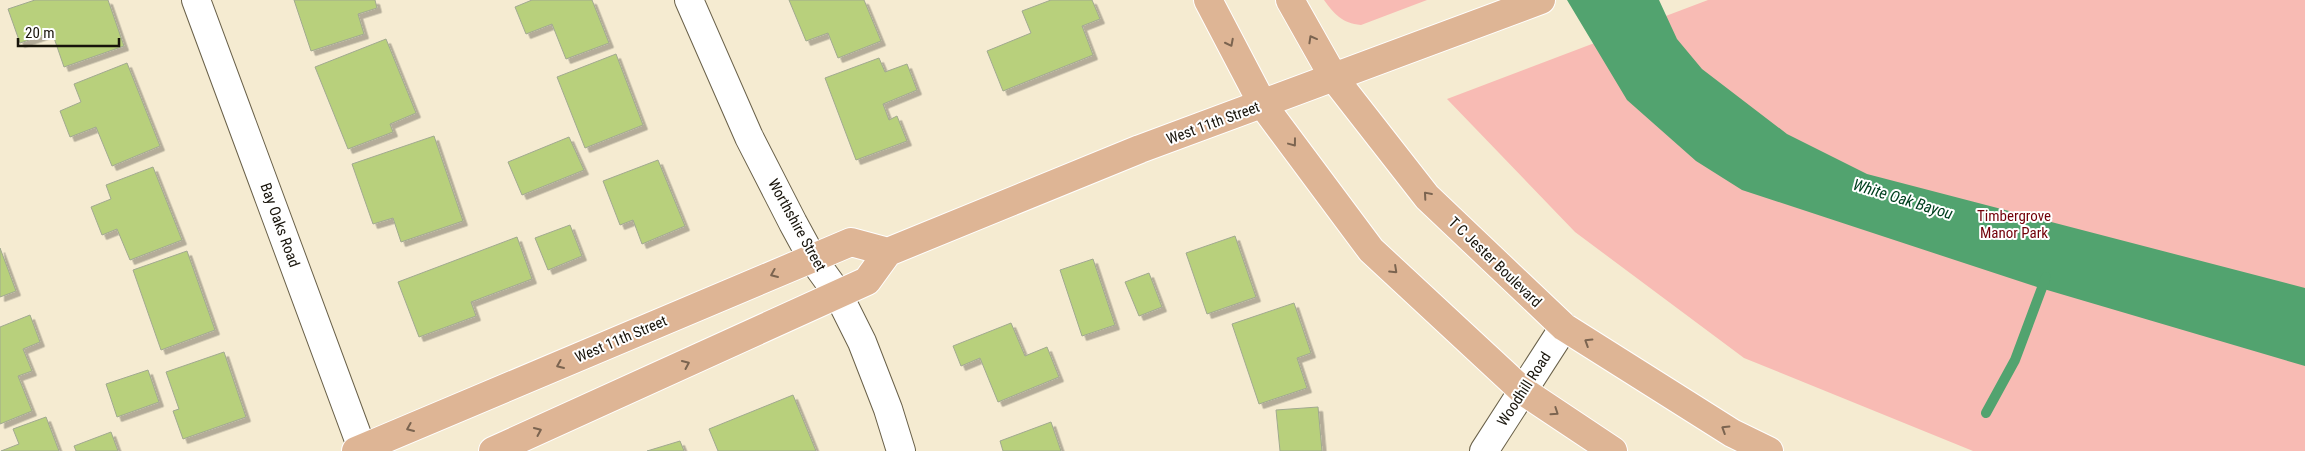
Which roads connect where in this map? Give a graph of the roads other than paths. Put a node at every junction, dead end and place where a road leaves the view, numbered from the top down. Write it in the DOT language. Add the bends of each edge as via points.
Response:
graph roads {
  1 [pos="196,0"];
  2 [pos="689,0"];
  3 [pos="1208,0"];
  4 [pos="1290,0"];
  5 [pos="1541,0"];
  6 [pos="1334,78"];
  7 [pos="1263,104"];
  8 [pos="888,252"];
  9 [pos="812,258"];
  10 [pos="838,294"];
  11 [pos="1564,327"];
  12 [pos="1523,391"];
  13 [pos="360,450"];
  14 [pos="493,451"];
  15 [pos="901,451"];
  16 [pos="1484,451"];
  17 [pos="1613,451"];
  18 [pos="1769,451"];
  1 -- 13 [label="street, Bay Oaks Road"];
  2 -- 9 [label="street, Worthshire Street" via="749,137"];
  3 -- 7 [label="main road, one-way"];
  6 -- 4 [label="main road, T C Jester Boulevard, one-way"];
  5 -- 6 [label="main road, West 11th Street"];
  6 -- 7 [label="main road, West 11th Street"];
  11 -- 6 [label="main road, T C Jester Boulevard, one-way" via="1427,197"];
  7 -- 8 [label="main road, West 11th Street"];
  7 -- 12 [label="main road, one-way" via="1371,250"];
  8 -- 9 [label="main road, West 11th Street" via="851,242"];
  8 -- 10 [label="main road" via="868,282"];
  9 -- 10 [label="street, Worthshire Street"];
  9 -- 13 [label="main road, West 11th Street, one-way"];
  14 -- 10 [label="main road, one-way"];
  10 -- 15 [label="street, Worthshire Street" via="862,342"];
  11 -- 12 [label="street, Woodhill Road"];
  18 -- 11 [label="main road, T C Jester Boulevard, one-way" via="1732,433"];
  12 -- 16 [label="street, Woodhill Road"];
  12 -- 17 [label="main road, one-way"];
}
